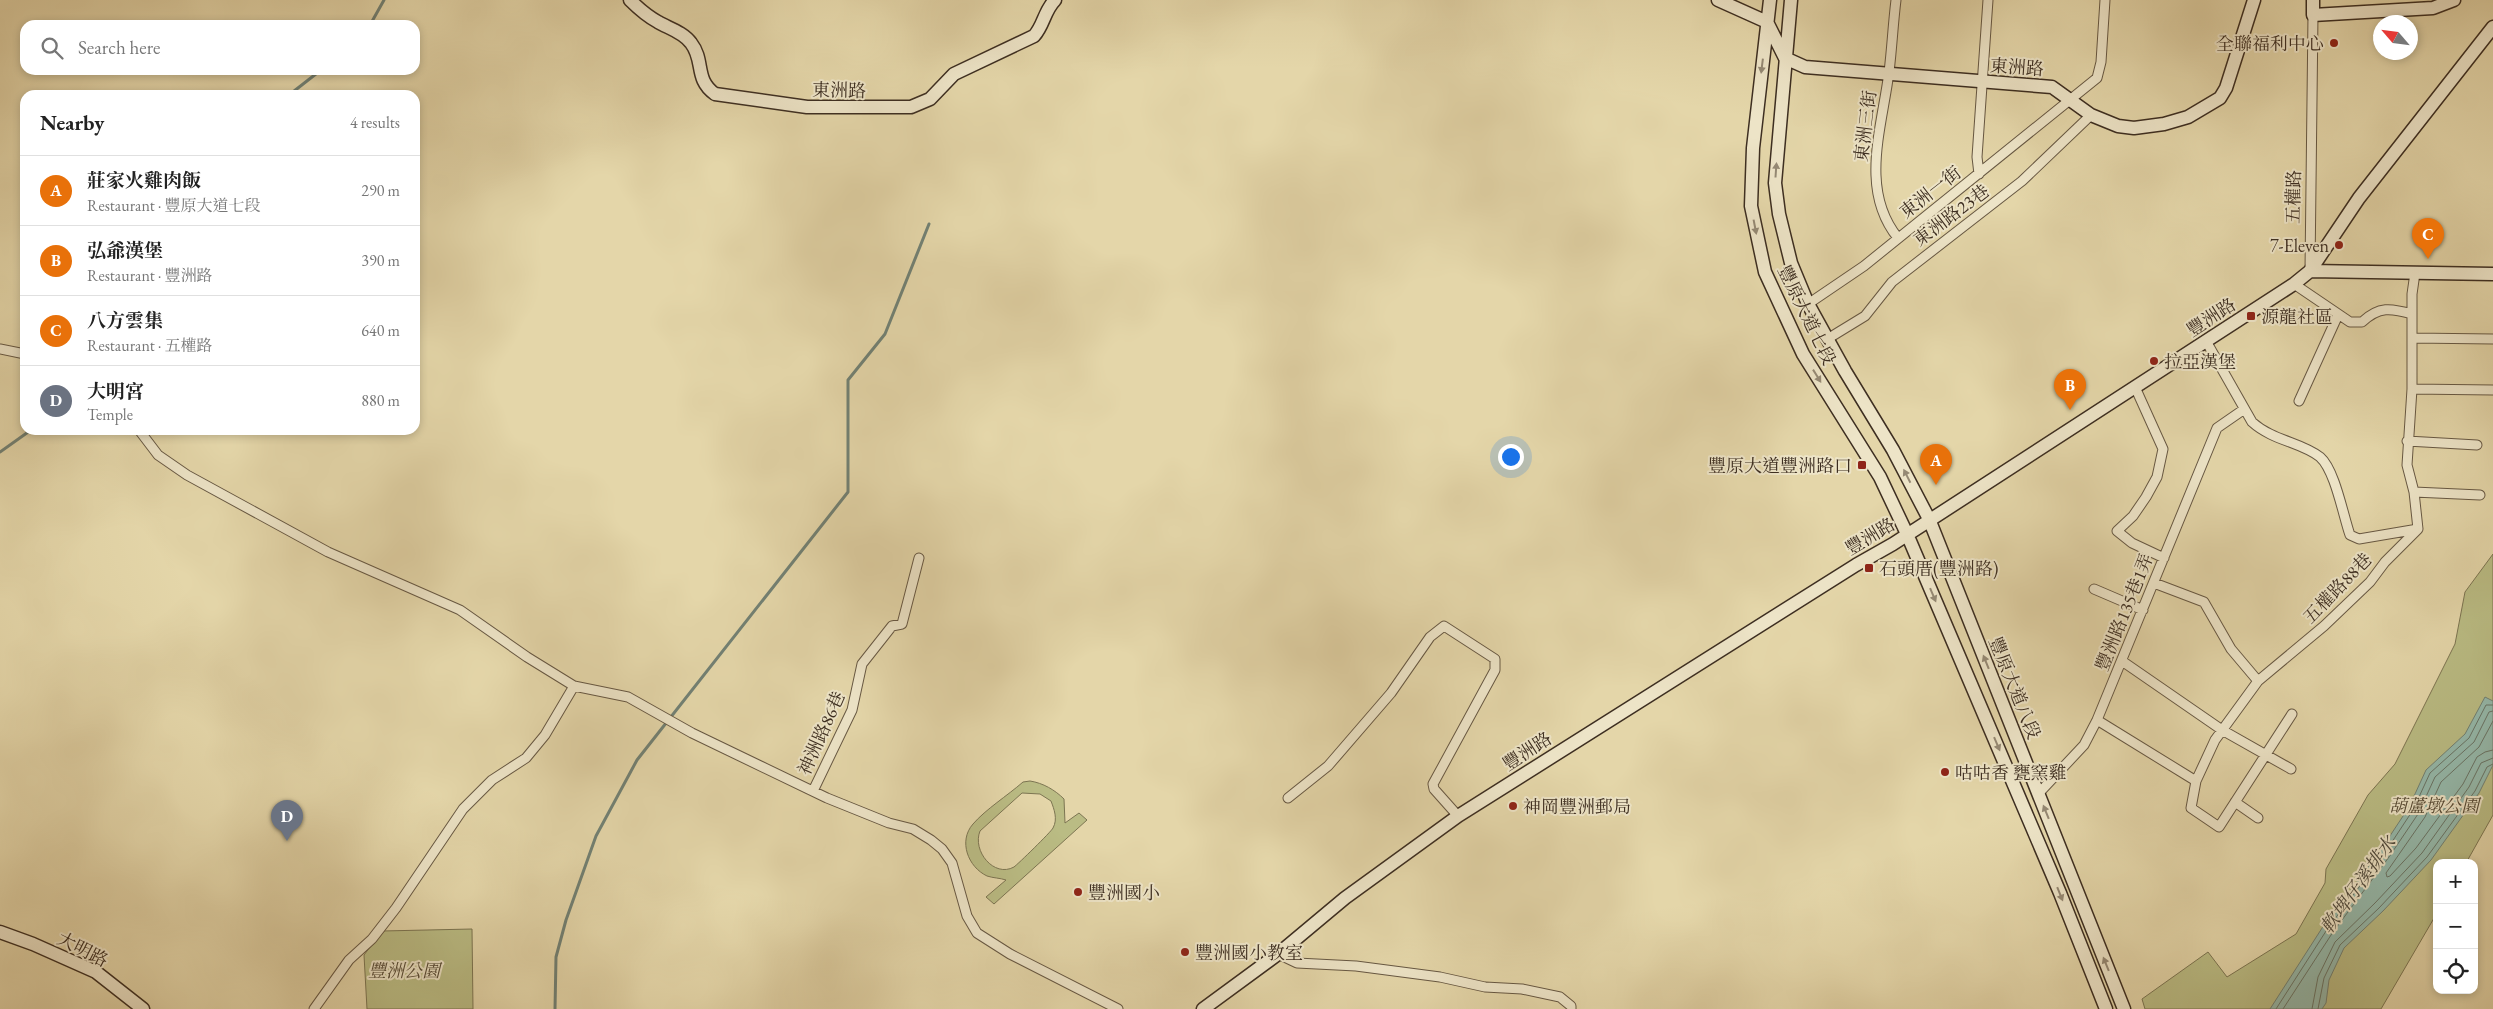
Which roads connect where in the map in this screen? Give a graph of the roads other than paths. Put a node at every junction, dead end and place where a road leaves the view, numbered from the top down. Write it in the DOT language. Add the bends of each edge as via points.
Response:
graph roads {
  1 [pos="630,0"];
  2 [pos="1055,0"];
  3 [pos="1718,0"];
  4 [pos="1770,0"];
  5 [pos="1791,0"];
  6 [pos="1896,0"];
  7 [pos="1988,0"];
  8 [pos="2105,0"];
  9 [pos="2254,0"];
  10 [pos="2313,0"];
  11 [pos="2454,0"];
  12 [pos="2313,15"];
  13 [pos="1767,22"];
  14 [pos="2493,28"];
  15 [pos="1785,58"];
  16 [pos="1889,73"];
  17 [pos="1983,82"];
  18 [pos="2070,101"];
  19 [pos="2091,115"];
  20 [pos="1979,174"];
  21 [pos="1898,238"];
  22 [pos="2310,271"];
  23 [pos="2415,273"];
  24 [pos="2493,274"];
  25 [pos="2294,284"];
  26 [pos="1808,304"];
  27 [pos="2412,314"];
  28 [pos="2338,315"];
  29 [pos="1829,338"];
  30 [pos="2413,338"];
  31 [pos="2493,340"];
  32 [pos="2206,341"];
  33 [pos="0,350"];
  34 [pos="20,353"];
  35 [pos="2134,387"];
  36 [pos="2412,388"];
  37 [pos="2493,390"];
  38 [pos="2299,401"];
  39 [pos="2243,410"];
  40 [pos="143,435"];
  41 [pos="2407,441"];
  42 [pos="2477,445"];
  43 [pos="2414,492"];
  44 [pos="2480,495"];
  45 [pos="1929,519"];
  46 [pos="2418,529"];
  47 [pos="1907,534"];
  48 [pos="919,558"];
  49 [pos="2164,558"];
  50 [pos="2154,583"];
  51 [pos="2094,589"];
  52 [pos="2143,610"];
  53 [pos="2122,661"];
  54 [pos="2258,681"];
  55 [pos="574,686"];
  56 [pos="2292,714"];
  57 [pos="2097,720"];
  58 [pos="2222,730"];
  59 [pos="2266,756"];
  60 [pos="2291,769"];
  61 [pos="2196,781"];
  62 [pos="813,791"];
  63 [pos="2039,793"];
  64 [pos="1288,798"];
  65 [pos="2235,802"];
  66 [pos="1458,816"];
  67 [pos="2258,818"];
  68 [pos="0,932"];
  69 [pos="1278,954"];
  70 [pos="143,1009"];
  71 [pos="314,1009"];
  72 [pos="1118,1009"];
  73 [pos="1202,1009"];
  74 [pos="1571,1009"];
  75 [pos="2106,1009"];
  76 [pos="2124,1009"];
  1 -- 2 [label="street, 東洲路" via="657,22 686,38 697,54 705,86 715,94 807,107 840,108 905,108 924,103 954,74 1034,36 1045,12"];
  3 -- 13 [label="street"];
  4 -- 13 [label="street, 豐原大道七段"];
  5 -- 15 [label="street, 豐原大道七段"];
  6 -- 16 [label="street, 東洲三街"];
  7 -- 17 [label="street"];
  8 -- 18 [label="street, 東洲一街" via="2097,78"];
  9 -- 19 [label="street, 東洲路" via="2220,98 2188,116 2143,128 2118,126"];
  10 -- 12 [label="street, 五權路"];
  11 -- 12 [label="street" via="2433,8"];
  12 -- 22 [label="street, 五權路"];
  13 -- 15 [label="street"];
  13 -- 47 [label="street, 豐原大道七段, one-way" via="1750,206 1765,272 1803,354 1880,477"];
  14 -- 22 [label="street, 豐洲路" via="2359,198"];
  15 -- 16 [label="street, 東洲路" via="1805,67"];
  26 -- 15 [label="street, 豐原大道七段, one-way" via="1791,263 1775,183"];
  16 -- 17 [label="street, 東洲路"];
  16 -- 21 [label="street, 東洲三街" via="1874,164 1879,203 1887,224"];
  17 -- 18 [label="street, 東洲路" via="2052,87"];
  17 -- 20 [label="street" via="1977,157"];
  18 -- 19 [label="street, 東洲路"];
  18 -- 20 [label="street, 東洲一街"];
  19 -- 29 [label="street, 東洲路23巷" via="2022,182 1892,282 1865,316"];
  20 -- 21 [label="street, 東洲一街"];
  21 -- 26 [label="street, 東洲一街"];
  22 -- 23 [label="street"];
  22 -- 25 [label="street, 豐洲路"];
  23 -- 24 [label="street"];
  23 -- 27 [label="street"];
  25 -- 28 [label="street"];
  25 -- 32 [label="street, 豐洲路"];
  26 -- 29 [label="street, 豐原大道七段"];
  27 -- 28 [label="street" via="2384,309 2371,313 2362,322 2350,322"];
  27 -- 30 [label="street"];
  28 -- 38 [label="street"];
  45 -- 29 [label="street, 豐原大道七段, one-way"];
  30 -- 31 [label="street"];
  30 -- 36 [label="street"];
  32 -- 35 [label="street, 豐洲路"];
  32 -- 39 [label="street"];
  33 -- 34 [label="street"];
  35 -- 45 [label="street, 豐洲路"];
  35 -- 49 [label="street" via="2163,449 2156,477 2146,497 2117,531"];
  36 -- 37 [label="street"];
  36 -- 41 [label="street"];
  39 -- 46 [label="street" via="2263,432 2319,457 2328,466 2350,535 2358,539"];
  39 -- 49 [label="street, 豐洲路135巷1弄" via="2216,428"];
  40 -- 55 [label="street" via="158,455 187,475 328,552 460,610"];
  41 -- 42 [label="street"];
  41 -- 43 [label="street" via="2407,465"];
  43 -- 44 [label="street"];
  43 -- 46 [label="street"];
  45 -- 47 [label="street, 豐洲路"];
  63 -- 45 [label="street, 豐原大道八段, one-way"];
  46 -- 54 [label="street, 五權路88巷" via="2324,626"];
  47 -- 66 [label="street, 豐洲路"];
  47 -- 75 [label="street, one-way"];
  48 -- 62 [label="street, 神洲路86巷" via="902,624 892,626 862,664 850,716"];
  49 -- 50 [label="street, 豐洲路135巷1弄"];
  50 -- 52 [label="street, 豐洲路135巷1弄"];
  50 -- 54 [label="street" via="2204,602 2231,649"];
  51 -- 52 [label="street"];
  52 -- 53 [label="street, 豐洲路135巷1弄"];
  53 -- 57 [label="street, 豐洲路135巷1弄"];
  53 -- 58 [label="street"];
  54 -- 58 [label="street, 五權路88巷"];
  55 -- 62 [label="street" via="628,697 692,733"];
  55 -- 71 [label="street" via="545,735 526,758 492,780 463,809 396,908 372,939 349,960"];
  56 -- 59 [label="street"];
  57 -- 61 [label="street"];
  57 -- 63 [label="street, 豐洲路135巷1弄" via="2084,745"];
  58 -- 59 [label="street"];
  58 -- 61 [label="street, 五權路88巷"];
  59 -- 60 [label="street"];
  59 -- 65 [label="street"];
  61 -- 65 [label="street, 五權路88巷" via="2191,808 2219,827"];
  62 -- 72 [label="street" via="889,823 913,829 937,844 956,873 969,922 981,937"];
  76 -- 63 [label="street, 豐原大道八段, one-way"];
  64 -- 66 [label="street" via="1328,766 1391,693 1430,636 1444,626 1497,663 1434,784 1434,789"];
  65 -- 67 [label="street"];
  66 -- 69 [label="street, 豐洲路" via="1345,898"];
  68 -- 70 [label="street, 大明路" via="96,972"];
  69 -- 73 [label="street, 豐洲路"];
  69 -- 74 [label="street" via="1297,963 1356,966 1560,997"];
}
